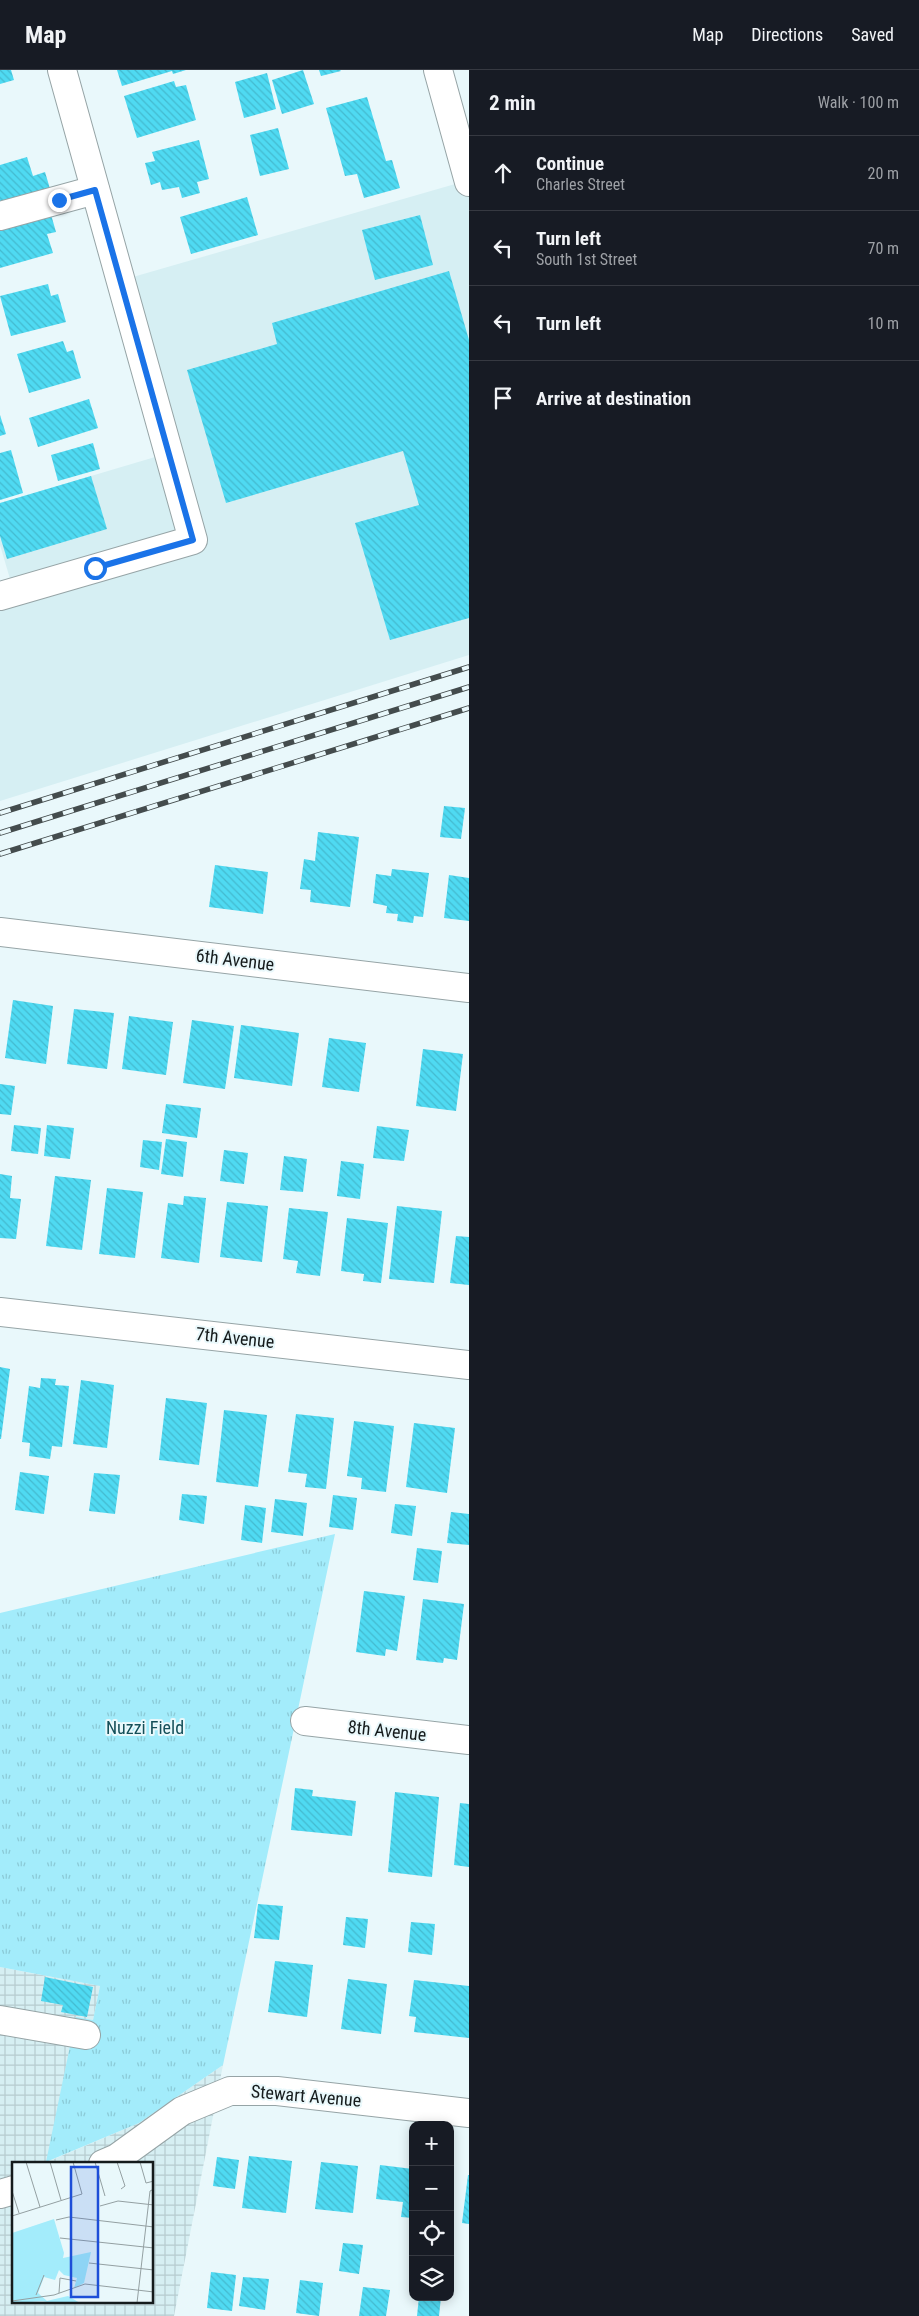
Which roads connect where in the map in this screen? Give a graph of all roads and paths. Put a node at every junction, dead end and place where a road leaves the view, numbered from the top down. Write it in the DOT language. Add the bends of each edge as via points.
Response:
graph roads {
  1 [pos="62,70"];
  2 [pos="438,70"];
  3 [pos="469,182"];
  4 [pos="95,190"];
  5 [pos="0,216"];
  6 [pos="0,596"];
  7 [pos="0,932"];
  8 [pos="469,988"];
  9 [pos="0,1312"];
  10 [pos="469,1365"];
  11 [pos="305,1722"];
  12 [pos="469,1740"];
  13 [pos="0,2020"];
  14 [pos="86,2035"];
  15 [pos="469,2113"];
  16 [pos="107,2162"];
  1 -- 4 [label="street"];
  2 -- 3 [label="street"];
  4 -- 5 [label="street"];
  4 -- 6 [label="street" via="193,540"];
  7 -- 8 [label="street, 6th Avenue"];
  9 -- 10 [label="street, 7th Avenue"];
  11 -- 12 [label="street, 8th Avenue"];
  13 -- 14 [label="street"];
  15 -- 16 [label="street, Stewart Avenue" via="277,2091 230,2091 182,2111"];
}
